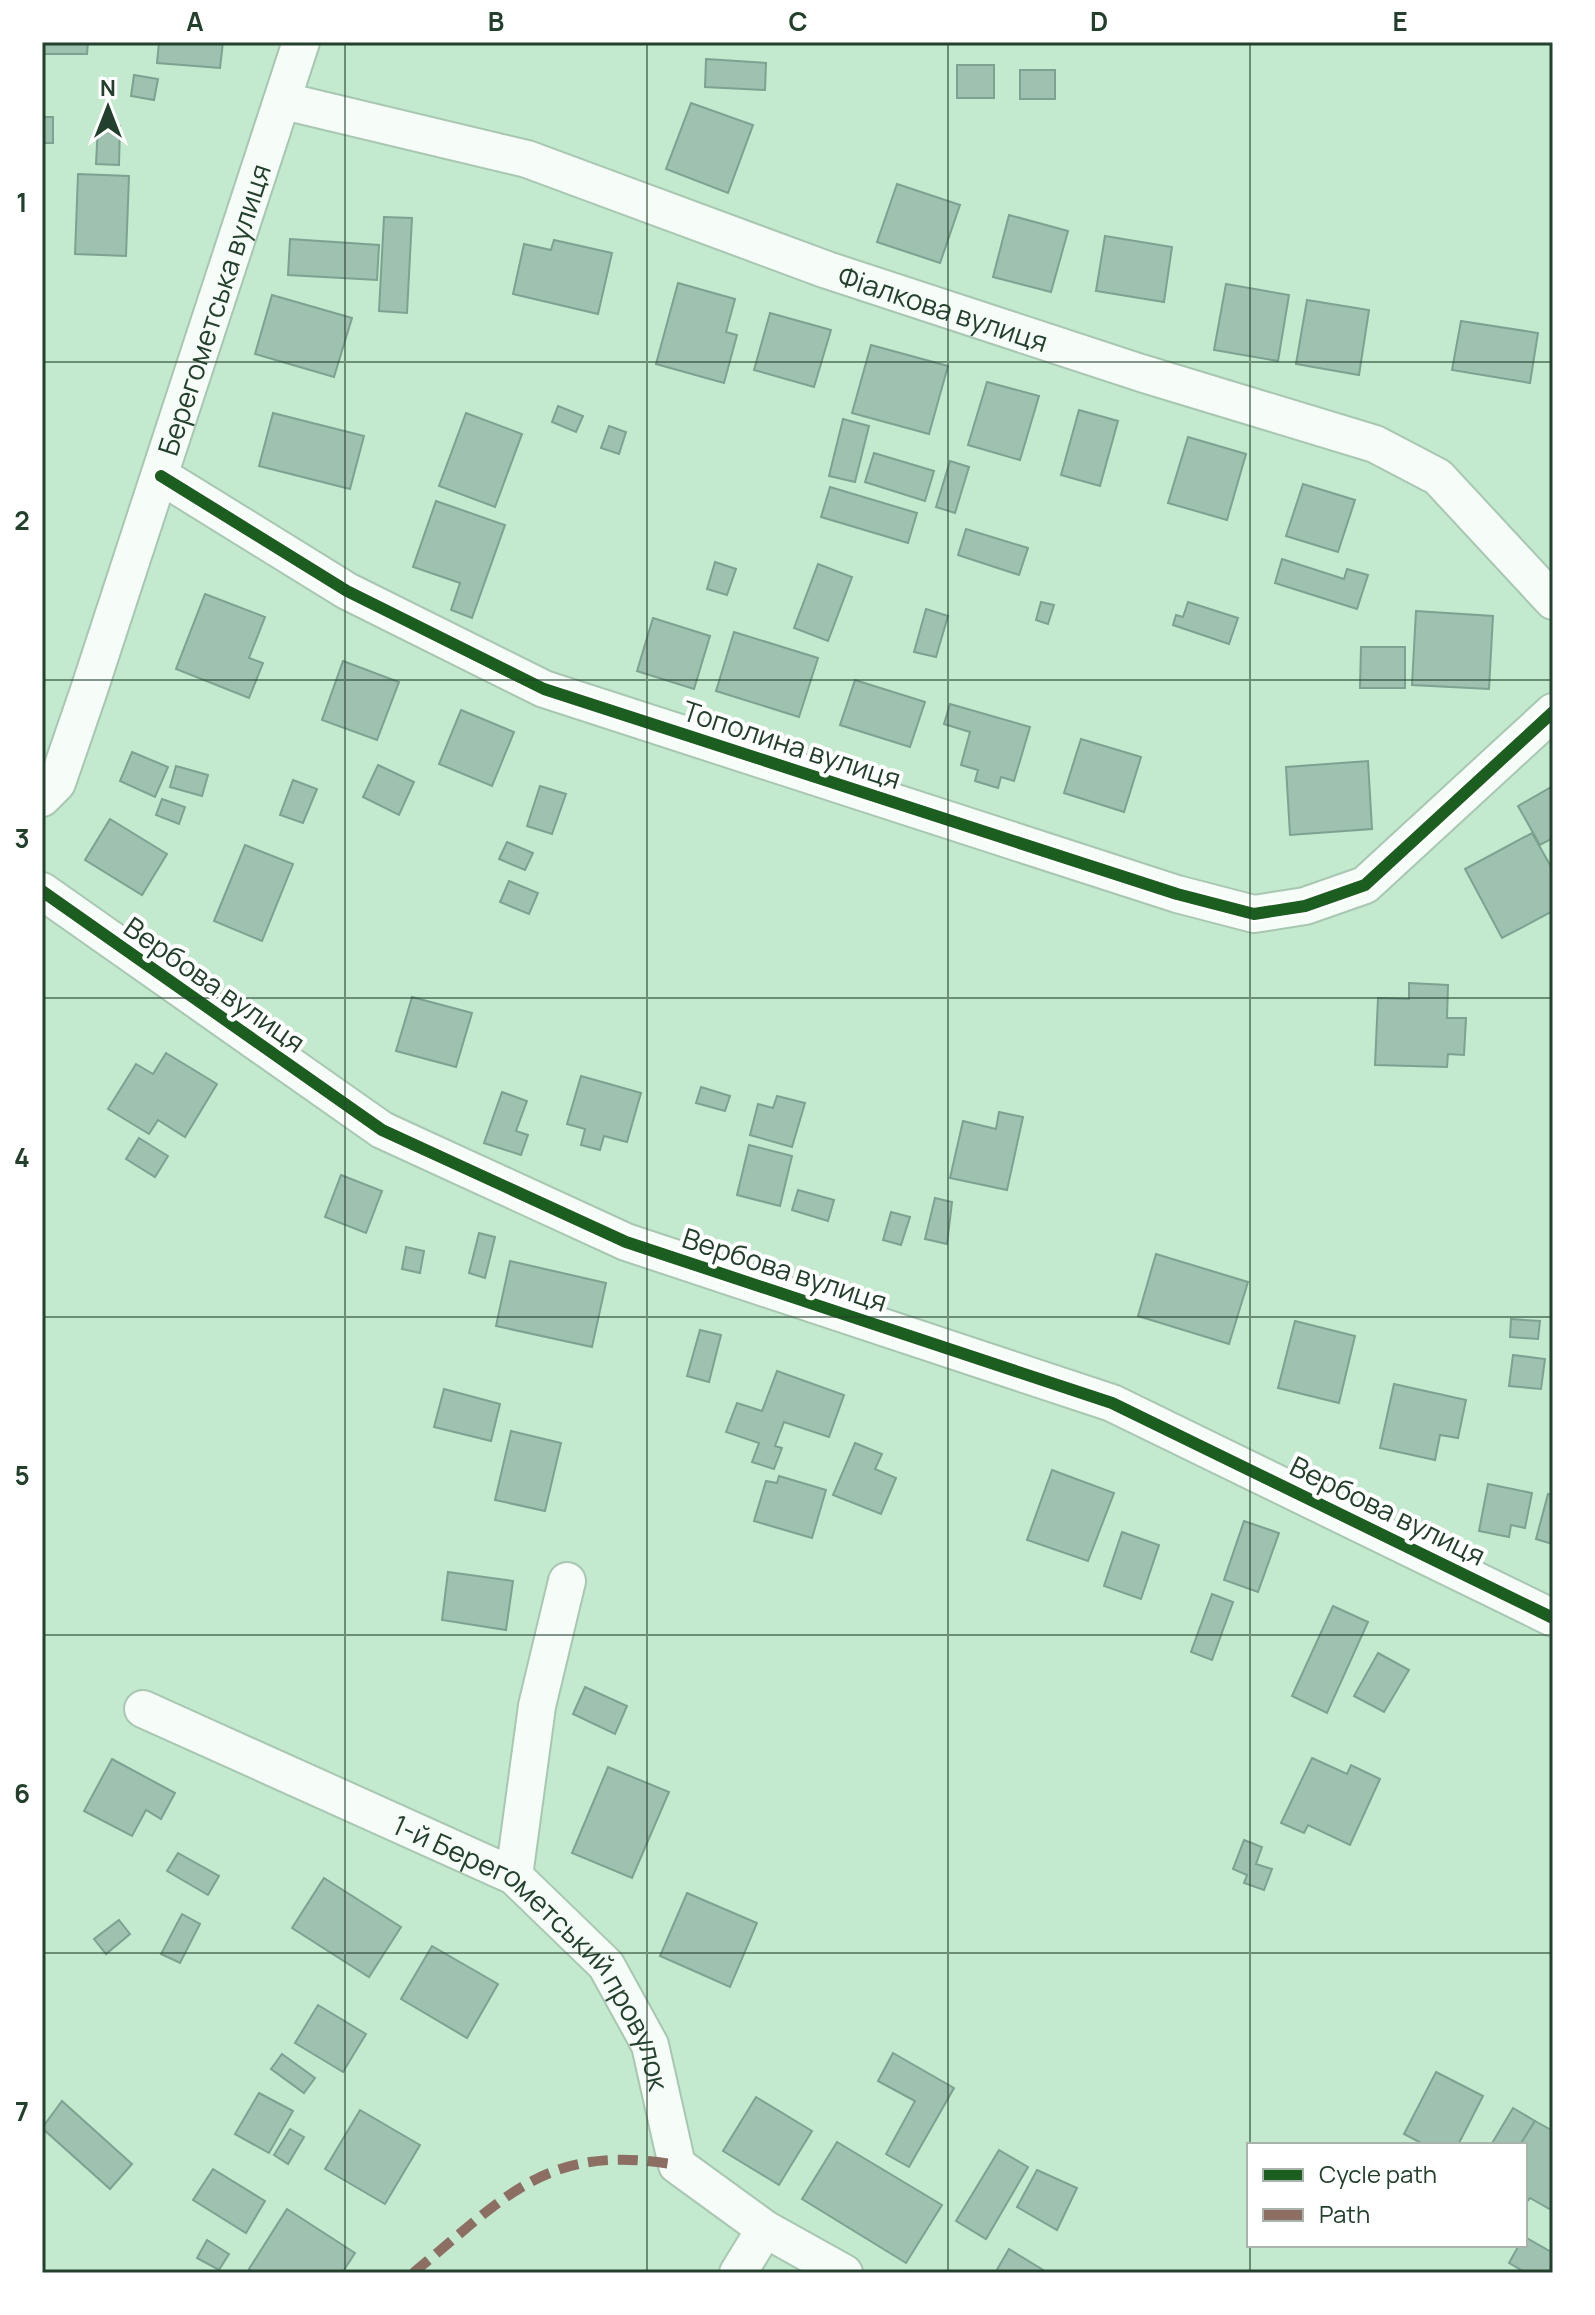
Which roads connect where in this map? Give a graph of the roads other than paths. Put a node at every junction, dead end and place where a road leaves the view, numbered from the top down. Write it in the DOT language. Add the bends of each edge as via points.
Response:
graph roads {
  1 [pos="301,42"];
  2 [pos="284,101"];
  3 [pos="161,476"];
  4 [pos="1553,601"];
  5 [pos="1553,712"];
  6 [pos="42,798"];
  7 [pos="42,891"];
  8 [pos="567,1581"];
  9 [pos="1553,1618"];
  10 [pos="143,1709"];
  11 [pos="514,1876"];
  12 [pos="765,2229"];
  13 [pos="738,2273"];
  14 [pos="844,2273"];
  1 -- 2 [label="street, Берегометська вулиця"];
  2 -- 3 [label="street, Берегометська вулиця"];
  2 -- 4 [label="street, Фіалкова вулиця" via="527,159 827,270 1375,444 1438,477"];
  3 -- 5 [label="street, Тополина вулиця" via="347,591 544,689 1177,894 1254,914 1305,906 1365,885"];
  3 -- 6 [label="street, Берегометська вулиця" via="57,783"];
  7 -- 9 [label="street, Вербова вулиця" via="382,1130 626,1242 1112,1403"];
  8 -- 11 [label="street" via="537,1706"];
  10 -- 11 [label="street, 1-й Берегометський провулок"];
  11 -- 12 [label="street, 1-й Берегометський провулок" via="606,1965 650,2045 677,2165"];
  12 -- 13 [label="street"];
  12 -- 14 [label="street, 1-й Берегометський провулок"];
}
